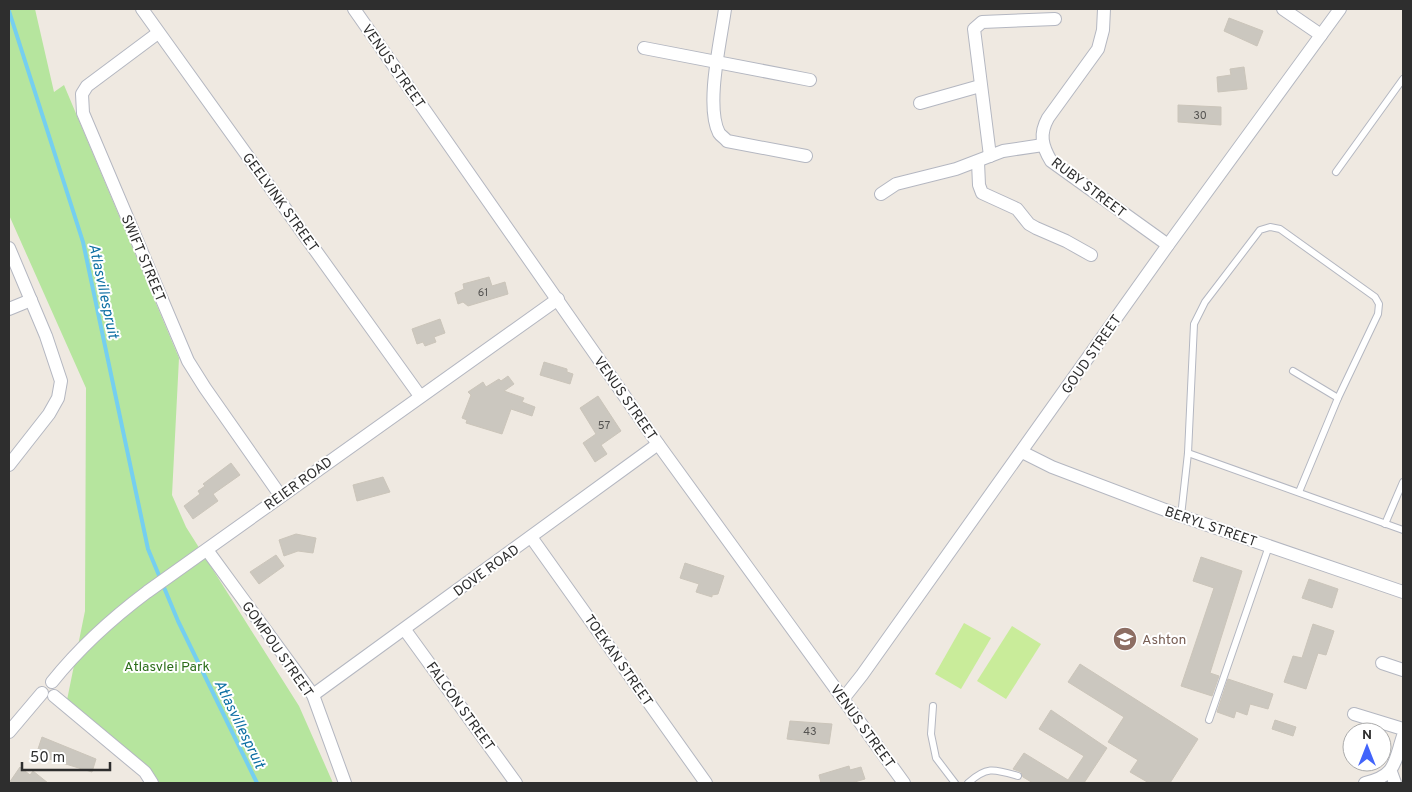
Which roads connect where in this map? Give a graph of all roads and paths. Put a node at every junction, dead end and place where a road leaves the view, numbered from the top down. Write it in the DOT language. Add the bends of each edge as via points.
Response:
graph roads {
  1 [pos="142,9"];
  2 [pos="354,9"];
  3 [pos="725,9"];
  4 [pos="1104,9"];
  5 [pos="1283,9"];
  6 [pos="1340,9"];
  7 [pos="1055,19"];
  8 [pos="158,33"];
  9 [pos="1321,35"];
  10 [pos="644,48"];
  11 [pos="717,62"];
  12 [pos="1403,79"];
  13 [pos="810,80"];
  14 [pos="980,86"];
  15 [pos="920,103"];
  16 [pos="1043,145"];
  17 [pos="806,156"];
  18 [pos="990,156"];
  19 [pos="978,162"];
  20 [pos="1336,172"];
  21 [pos="881,194"];
  22 [pos="1168,245"];
  23 [pos="9,248"];
  24 [pos="1091,255"];
  25 [pos="558,299"];
  26 [pos="31,300"];
  27 [pos="9,309"];
  28 [pos="1293,371"];
  29 [pos="420,396"];
  30 [pos="1338,398"];
  31 [pos="658,444"];
  32 [pos="1022,452"];
  33 [pos="1188,453"];
  34 [pos="9,465"];
  35 [pos="1403,482"];
  36 [pos="1299,492"];
  37 [pos="280,495"];
  38 [pos="1181,516"];
  39 [pos="1385,524"];
  40 [pos="1403,530"];
  41 [pos="531,537"];
  42 [pos="1269,546"];
  43 [pos="206,550"];
  44 [pos="1403,592"];
  45 [pos="405,630"];
  46 [pos="1382,663"];
  47 [pos="1403,670"];
  48 [pos="48,694"];
  49 [pos="313,696"];
  50 [pos="843,699"];
  51 [pos="932,706"];
  52 [pos="1354,714"];
  53 [pos="1209,720"];
  54 [pos="1403,729"];
  55 [pos="9,732"];
  56 [pos="1403,736"];
  57 [pos="1018,776"];
  58 [pos="1393,777"];
  59 [pos="152,783"];
  60 [pos="345,783"];
  61 [pos="516,783"];
  62 [pos="706,783"];
  63 [pos="904,783"];
  64 [pos="955,783"];
  65 [pos="968,783"];
  66 [pos="1365,783"];
  1 -- 8 [label="street, GEELVINK STREET"];
  2 -- 25 [label="street, VENUS STREET"];
  3 -- 11 [label="street"];
  4 -- 16 [label="street, RUBY STREET" via="1104,30 1098,49 1048,118"];
  5 -- 9 [label="street"];
  6 -- 9 [label="street, GOUD STREET"];
  7 -- 14 [label="street" via="982,22 974,29"];
  8 -- 29 [label="street, GEELVINK STREET"];
  8 -- 37 [label="street, SWIFT STREET" via="87,86 82,94 84,113 188,361"];
  9 -- 22 [label="street, GOUD STREET"];
  10 -- 11 [label="street"];
  11 -- 13 [label="street"];
  11 -- 17 [label="street" via="713,91 719,134 728,141"];
  12 -- 20 [label="lane"];
  14 -- 15 [label="street"];
  14 -- 18 [label="street"];
  16 -- 18 [label="street"];
  16 -- 22 [label="street, RUBY STREET" via="1051,161"];
  18 -- 19 [label="street"];
  19 -- 21 [label="street" via="896,184"];
  19 -- 24 [label="street" via="982,193 1017,209 1036,228"];
  22 -- 32 [label="street, GOUD STREET"];
  23 -- 26 [label="street"];
  25 -- 29 [label="street, REIER ROAD"];
  25 -- 31 [label="street, VENUS STREET"];
  26 -- 27 [label="street"];
  26 -- 34 [label="street" via="62,381 58,398 49,414"];
  28 -- 30 [label="lane"];
  29 -- 37 [label="street, REIER ROAD"];
  30 -- 33 [label="lane" via="1378,314 1379,304 1375,296 1270,226 1260,230 1205,302 1194,324"];
  30 -- 36 [label="lane"];
  31 -- 41 [label="street, DOVE ROAD"];
  31 -- 50 [label="street, VENUS STREET"];
  32 -- 38 [label="street, BERYL STREET" via="1052,467"];
  32 -- 50 [label="street, GOUD STREET"];
  33 -- 36 [label="lane"];
  33 -- 38 [label="lane"];
  35 -- 39 [label="lane"];
  36 -- 39 [label="lane"];
  37 -- 43 [label="street, REIER ROAD"];
  38 -- 42 [label="street, BERYL STREET"];
  39 -- 40 [label="lane"];
  41 -- 45 [label="street, DOVE ROAD"];
  41 -- 62 [label="street, TOEKAN STREET"];
  42 -- 44 [label="street, BERYL STREET"];
  42 -- 53 [label="lane"];
  43 -- 48 [label="street, REIER ROAD" via="106,623 52,682 57,689"];
  43 -- 49 [label="street, GOMPOU STREET"];
  45 -- 49 [label="street, DOVE ROAD"];
  45 -- 61 [label="street, FALCON STREET"];
  46 -- 47 [label="street"];
  48 -- 55 [label="street"];
  48 -- 59 [label="street" via="145,772"];
  49 -- 60 [label="street, GOMPOU STREET"];
  50 -- 63 [label="street, VENUS STREET"];
  51 -- 64 [label="lane" via="931,734 936,758"];
  52 -- 54 [label="street"];
  56 -- 58 [label="street"];
  57 -- 65 [label="lane" via="992,769"];
  58 -- 66 [label="street"];
}
